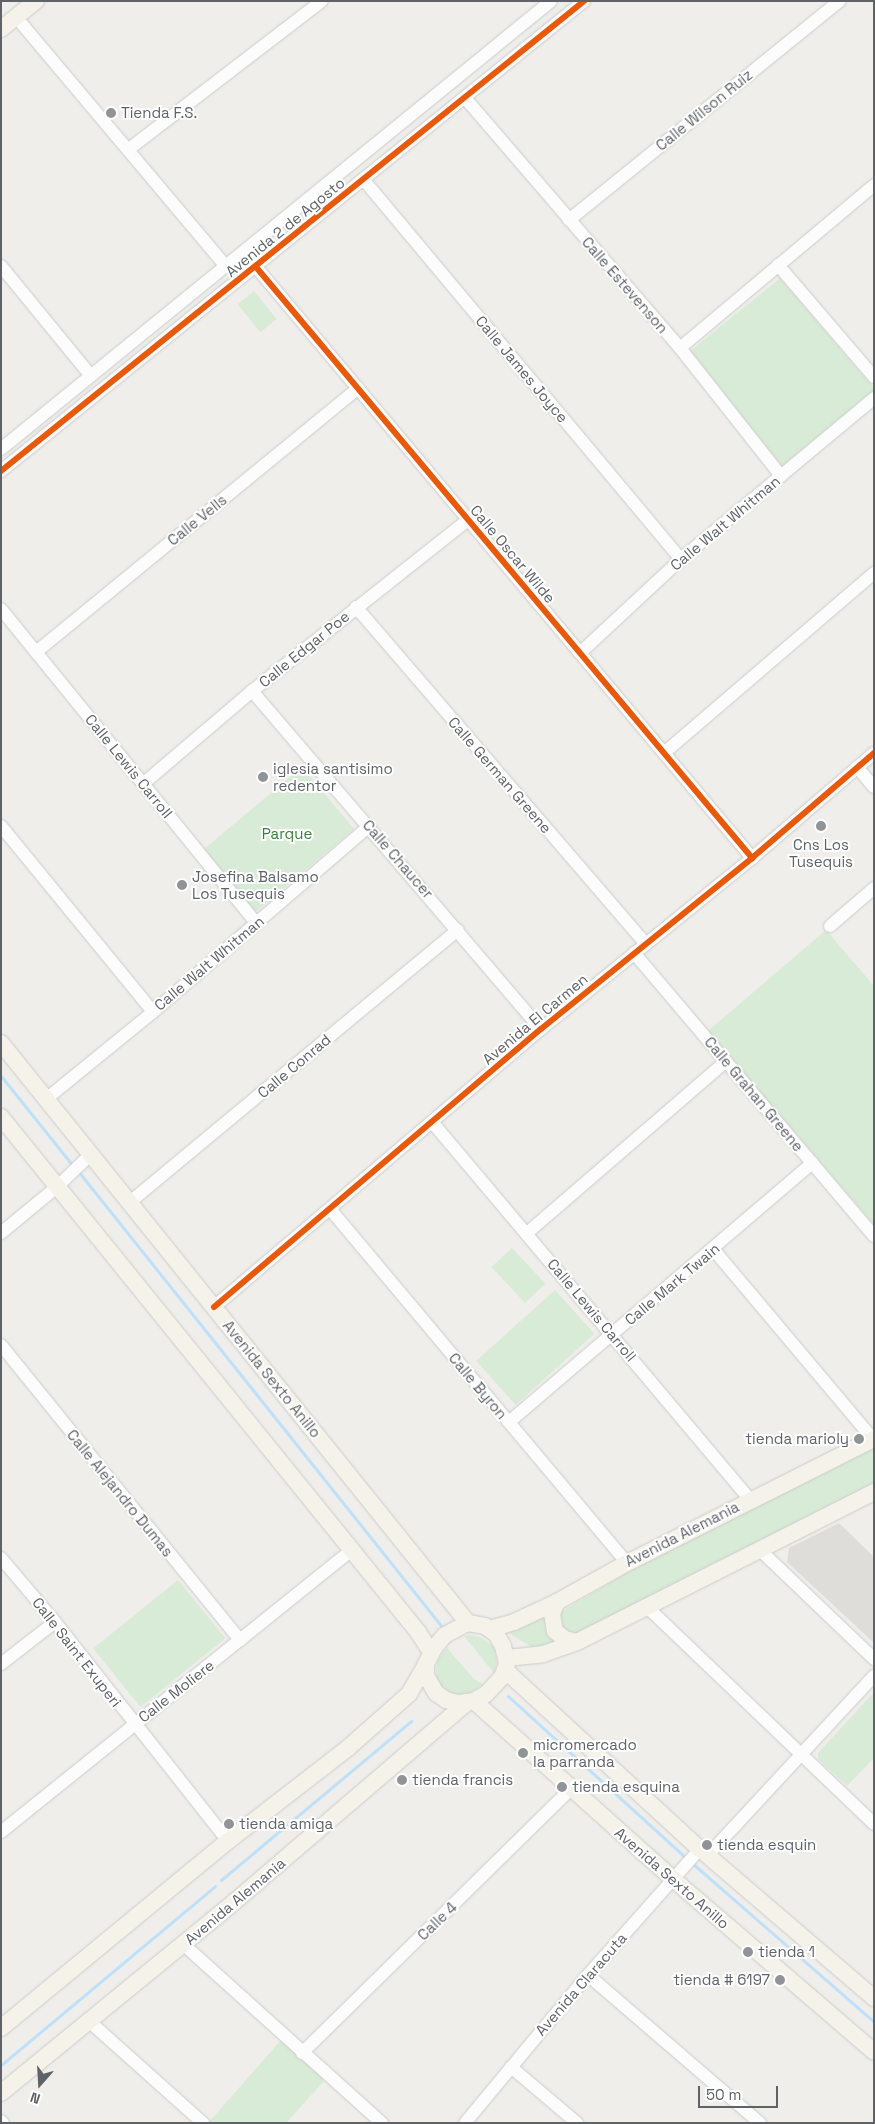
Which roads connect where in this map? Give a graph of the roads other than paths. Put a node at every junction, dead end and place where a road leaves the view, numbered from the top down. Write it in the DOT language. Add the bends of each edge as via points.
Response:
graph roads {
  1 [pos="36,1"];
  2 [pos="322,1"];
  3 [pos="551,1"];
  4 [pos="584,1"];
  5 [pos="839,1"];
  6 [pos="16,17"];
  7 [pos="1,29"];
  8 [pos="465,98"];
  9 [pos="129,149"];
  10 [pos="363,179"];
  11 [pos="874,185"];
  12 [pos="298,208"];
  13 [pos="310,220"];
  14 [pos="569,220"];
  15 [pos="778,265"];
  16 [pos="1,266"];
  17 [pos="226,266"];
  18 [pos="256,266"];
  19 [pos="680,348"];
  20 [pos="91,376"];
  21 [pos="874,377"];
  22 [pos="358,388"];
  23 [pos="874,398"];
  24 [pos="1,449"];
  25 [pos="1,471"];
  26 [pos="781,476"];
  27 [pos="468,520"];
  28 [pos="681,559"];
  29 [pos="874,573"];
  30 [pos="356,607"];
  31 [pos="1,609"];
  32 [pos="36,652"];
  33 [pos="580,653"];
  34 [pos="252,691"];
  35 [pos="664,753"];
  36 [pos="874,753"];
  37 [pos="857,767"];
  38 [pos="144,783"];
  39 [pos="874,787"];
  40 [pos="1,826"];
  41 [pos="369,826"];
  42 [pos="752,858"];
  43 [pos="874,888"];
  44 [pos="256,923"];
  45 [pos="830,926"];
  46 [pos="458,930"];
  47 [pos="645,944"];
  48 [pos="634,953"];
  49 [pos="153,1012"];
  50 [pos="541,1029"];
  51 [pos="1,1042"];
  52 [pos="726,1061"];
  53 [pos="46,1099"];
  54 [pos="1,1117"];
  55 [pos="432,1122"];
  56 [pos="87,1158"];
  57 [pos="812,1163"];
  58 [pos="62,1182"];
  59 [pos="130,1202"];
  60 [pos="330,1209"];
  61 [pos="1,1233"];
  62 [pos="527,1233"];
  63 [pos="874,1236"];
  64 [pos="713,1249"];
  65 [pos="214,1307"];
  66 [pos="612,1334"];
  67 [pos="1,1345"];
  68 [pos="508,1422"];
  69 [pos="873,1439"];
  70 [pos="874,1492"];
  71 [pos="750,1499"];
  72 [pos="760,1550"];
  73 [pos="351,1551"];
  74 [pos="1,1558"];
  75 [pos="627,1563"];
  76 [pos="557,1602"];
  77 [pos="646,1606"];
  78 [pos="55,1622"];
  79 [pos="468,1623"];
  80 [pos="490,1629"];
  81 [pos="240,1640"];
  82 [pos="577,1642"];
  83 [pos="429,1658"];
  84 [pos="874,1659"];
  85 [pos="1,1664"];
  86 [pos="506,1664"];
  87 [pos="874,1676"];
  88 [pos="469,1702"];
  89 [pos="134,1724"];
  90 [pos="801,1754"];
  91 [pos="572,1788"];
  92 [pos="874,1824"];
  93 [pos="1,1832"];
  94 [pos="228,1842"];
  95 [pos="704,1852"];
  96 [pos="672,1879"];
  97 [pos="183,1944"];
  98 [pos="588,1975"];
  99 [pos="874,1998"];
  100 [pos="90,2022"];
  101 [pos="1,2028"];
  102 [pos="874,2052"];
  103 [pos="302,2053"];
  104 [pos="511,2067"];
  105 [pos="1,2093"];
  106 [pos="203,2123"];
  107 [pos="382,2123"];
  108 [pos="465,2123"];
  109 [pos="577,2123"];
  110 [pos="760,2123"];
  1 -- 6 [label="main road"];
  2 -- 9 [label="street"];
  3 -- 12 [label="street, Avenida 2 de Agosto"];
  4 -- 8 [label="street, Avenida 2 de Agosto"];
  5 -- 14 [label="street, Calle Wilson Ruiz"];
  6 -- 7 [label="main road"];
  6 -- 9 [label="street"];
  8 -- 10 [label="street, Avenida 2 de Agosto"];
  8 -- 14 [label="street, Calle Estevenson"];
  9 -- 17 [label="street"];
  10 -- 13 [label="street, Avenida 2 de Agosto"];
  10 -- 28 [label="street, Calle James Joyce"];
  11 -- 15 [label="street"];
  12 -- 13 [label="street"];
  12 -- 17 [label="street, Avenida 2 de Agosto"];
  13 -- 18 [label="street, Avenida 2 de Agosto"];
  14 -- 19 [label="street, Calle Estevenson"];
  15 -- 19 [label="street"];
  15 -- 21 [label="street"];
  16 -- 20 [label="street"];
  17 -- 20 [label="street, Avenida 2 de Agosto"];
  18 -- 22 [label="street, Calle Oscar Wilde"];
  18 -- 25 [label="street, Avenida 2 de Agosto"];
  19 -- 26 [label="street, Calle Estevenson"];
  20 -- 24 [label="street, Avenida 2 de Agosto"];
  22 -- 27 [label="street, Calle Oscar Wilde"];
  22 -- 32 [label="street, Calle Vells"];
  23 -- 26 [label="street, Calle Walt Whitman"];
  26 -- 28 [label="street, Calle Walt Whitman"];
  27 -- 30 [label="street, Calle Edgar Poe"];
  27 -- 33 [label="street, Calle Oscar Wilde"];
  28 -- 33 [label="street, Calle Walt Whitman"];
  29 -- 35 [label="street"];
  30 -- 34 [label="street, Calle Edgar Poe"];
  30 -- 47 [label="street, Calle German Greene"];
  31 -- 32 [label="street, Calle Lewis Carroll"];
  32 -- 38 [label="street, Calle Lewis Carroll"];
  33 -- 35 [label="street, Calle Oscar Wilde"];
  34 -- 38 [label="street, Calle Edgar Poe"];
  34 -- 41 [label="street, Calle Chaucer"];
  35 -- 42 [label="street, Calle Oscar Wilde"];
  36 -- 37 [label="street, Avenida El Carmen"];
  37 -- 39 [label="street"];
  37 -- 42 [label="street, Avenida El Carmen"];
  38 -- 44 [label="street, Calle Lewis Carroll"];
  40 -- 49 [label="street"];
  41 -- 44 [label="street, Calle Walt Whitman"];
  41 -- 46 [label="street, Calle Chaucer"];
  42 -- 47 [label="street, Avenida El Carmen"];
  43 -- 45 [label="street"];
  44 -- 49 [label="street, Calle Walt Whitman"];
  46 -- 50 [label="street, Calle Chaucer"];
  46 -- 59 [label="street, Calle Conrad"];
  47 -- 48 [label="street, Avenida El Carmen"];
  48 -- 50 [label="street, Avenida El Carmen"];
  48 -- 52 [label="street, Calle Grahan Greene"];
  49 -- 53 [label="street, Calle Walt Whitman"];
  50 -- 55 [label="street, Avenida El Carmen"];
  51 -- 53 [label="main road, Avenida Sexto Anillo"];
  52 -- 57 [label="street, Calle Grahan Greene"];
  52 -- 62 [label="street"];
  53 -- 56 [label="main road, Avenida Sexto Anillo"];
  54 -- 58 [label="main road"];
  55 -- 60 [label="street, Avenida El Carmen"];
  55 -- 62 [label="street, Calle Lewis Carroll"];
  56 -- 58 [label="street"];
  56 -- 59 [label="main road, Avenida Sexto Anillo"];
  57 -- 63 [label="street, Calle Grahan Greene"];
  57 -- 64 [label="street, Calle Mark Twain"];
  58 -- 61 [label="street"];
  58 -- 73 [label="main road"];
  59 -- 65 [label="main road, Avenida Sexto Anillo"];
  60 -- 65 [label="street, Avenida El Carmen"];
  60 -- 68 [label="street, Calle Byron"];
  62 -- 66 [label="street, Calle Lewis Carroll"];
  64 -- 66 [label="street, Calle Mark Twain"];
  64 -- 69 [label="street"];
  65 -- 79 [label="main road, Avenida Sexto Anillo"];
  66 -- 68 [label="street, Calle Mark Twain"];
  66 -- 71 [label="street, Calle Lewis Carroll"];
  67 -- 81 [label="street, Calle Alejandro Dumas"];
  68 -- 75 [label="street, Calle Byron"];
  69 -- 71 [label="main road, Avenida Alemania"];
  70 -- 72 [label="main road"];
  71 -- 75 [label="main road, Avenida Alemania"];
  72 -- 77 [label="main road"];
  72 -- 84 [label="street"];
  73 -- 81 [label="street, Calle Moliere"];
  73 -- 83 [label="main road" via="418,1632"];
  74 -- 78 [label="street, Calle Saint Exuperi"];
  75 -- 76 [label="main road, Avenida Alemania"];
  76 -- 80 [label="main road, Avenida Alemania"];
  76 -- 82 [label="main road" via="552,1613 552,1626 559,1636"];
  77 -- 82 [label="main road"];
  77 -- 90 [label="street"];
  78 -- 85 [label="street"];
  78 -- 89 [label="street, Calle Saint Exuperi"];
  79 -- 80 [label="main road"];
  79 -- 83 [label="main road" via="445,1635"];
  80 -- 86 [label="main road" via="500,1640"];
  81 -- 89 [label="street, Calle Moliere"];
  82 -- 86 [label="main road"];
  83 -- 88 [label="main road" via="426,1676 436,1693 446,1700"];
  83 -- 94 [label="main road" via="409,1694 349,1747"];
  86 -- 88 [label="main road" via="490,1691"];
  86 -- 95 [label="main road"];
  87 -- 90 [label="street, Avenida Claracuta"];
  88 -- 91 [label="main road, Avenida Sexto Anillo"];
  88 -- 97 [label="main road, Avenida Alemania"];
  89 -- 93 [label="street, Calle Moliere"];
  89 -- 94 [label="street, Calle Saint Exuperi"];
  90 -- 92 [label="street"];
  90 -- 95 [label="street, Avenida Claracuta"];
  91 -- 96 [label="main road, Avenida Sexto Anillo"];
  91 -- 103 [label="street, Calle 4"];
  94 -- 101 [label="main road"];
  95 -- 96 [label="street, Avenida Claracuta"];
  95 -- 99 [label="main road"];
  96 -- 98 [label="street, Avenida Claracuta"];
  96 -- 102 [label="main road, Avenida Sexto Anillo"];
  97 -- 100 [label="main road, Avenida Alemania"];
  97 -- 103 [label="street"];
  98 -- 104 [label="street, Avenida Claracuta"];
  98 -- 110 [label="street"];
  100 -- 105 [label="main road, Avenida Alemania"];
  100 -- 106 [label="street"];
  103 -- 107 [label="street"];
  104 -- 108 [label="street, Avenida Claracuta"];
  104 -- 109 [label="street"];
}
